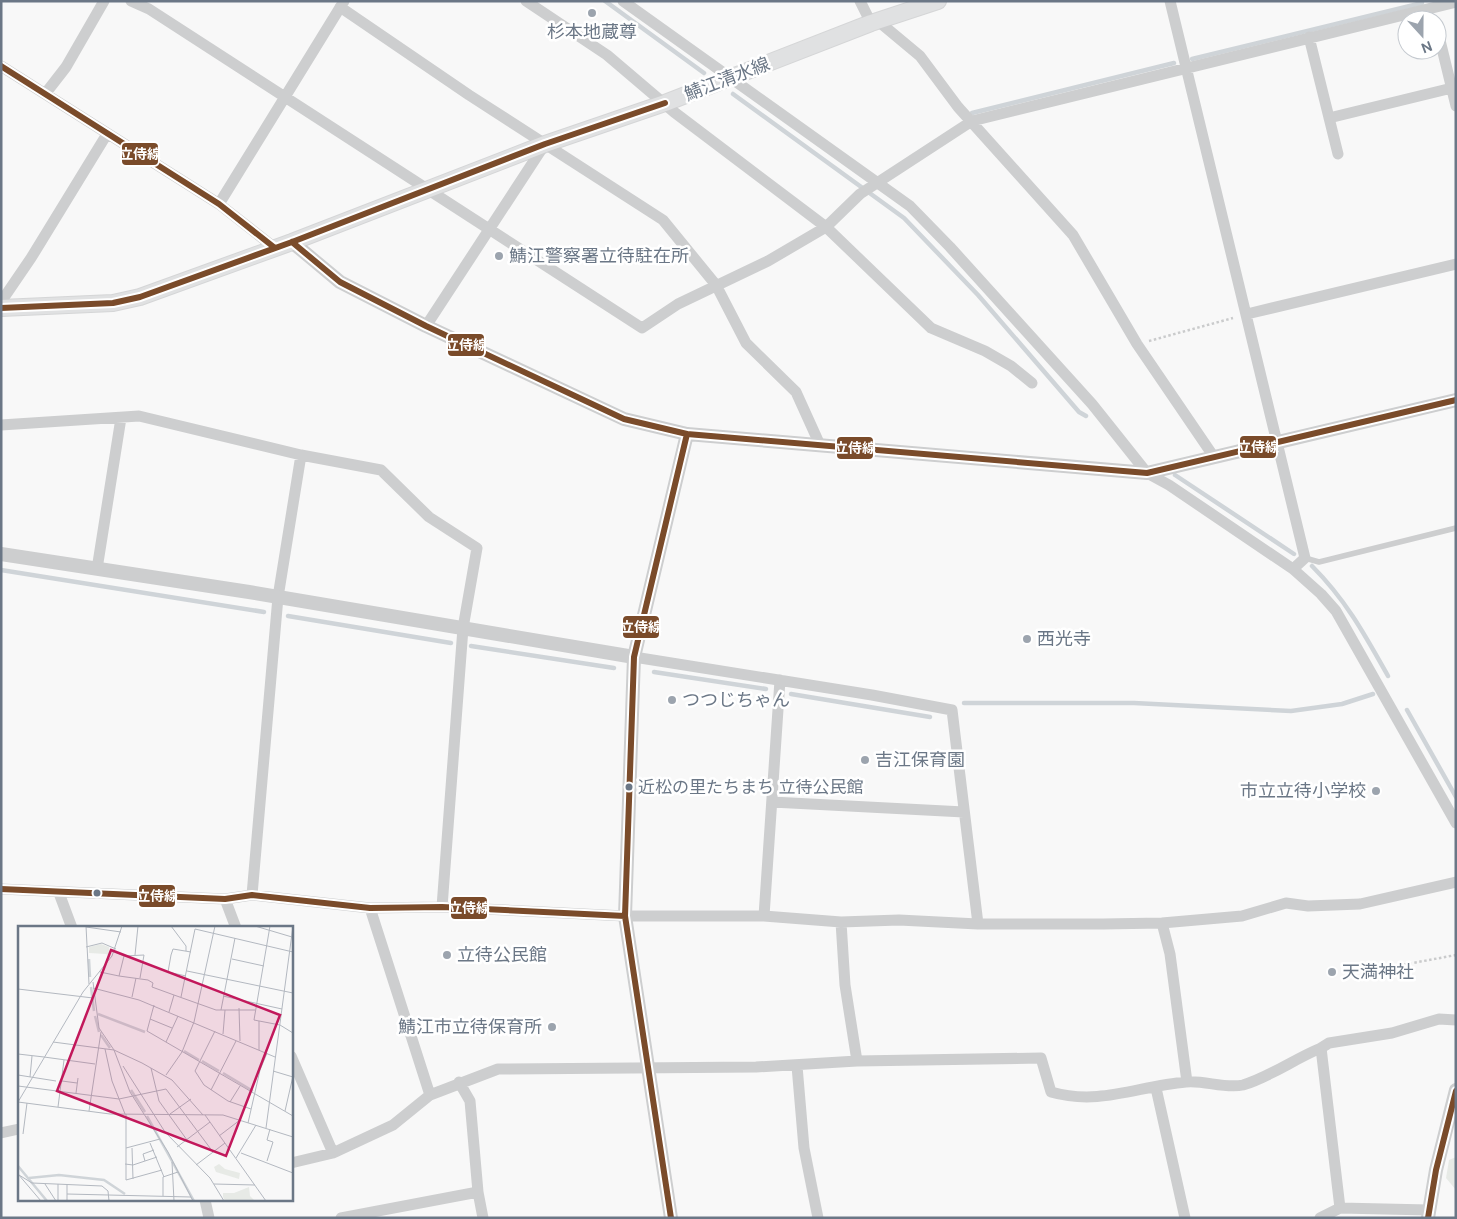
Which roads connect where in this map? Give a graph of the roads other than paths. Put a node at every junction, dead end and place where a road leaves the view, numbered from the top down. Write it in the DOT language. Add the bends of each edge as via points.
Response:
graph roads {
  1 [pos="104,1"];
  2 [pos="131,1"];
  3 [pos="526,1"];
  4 [pos="623,1"];
  5 [pos="860,1"];
  6 [pos="938,1"];
  7 [pos="1170,1"];
  8 [pos="1456,2"];
  9 [pos="342,4"];
  10 [pos="1431,5"];
  11 [pos="874,22"];
  12 [pos="1309,37"];
  13 [pos="1445,60"];
  14 [pos="1,66"];
  15 [pos="1186,68"];
  16 [pos="731,77"];
  17 [pos="1452,88"];
  18 [pos="45,94"];
  19 [pos="284,98"];
  20 [pos="664,103"];
  21 [pos="1456,106"];
  22 [pos="1329,118"];
  23 [pos="972,121"];
  24 [pos="108,134"];
  25 [pos="545,144"];
  26 [pos="1338,154"];
  27 [pos="874,185"];
  28 [pos="426,189"];
  29 [pos="219,204"];
  30 [pos="826,227"];
  31 [pos="489,230"];
  32 [pos="292,242"];
  33 [pos="275,248"];
  34 [pos="1456,264"];
  35 [pos="716,285"];
  36 [pos="1,302"];
  37 [pos="1,308"];
  38 [pos="1247,314"];
  39 [pos="426,326"];
  40 [pos="1032,383"];
  41 [pos="1456,400"];
  42 [pos="121,418"];
  43 [pos="1,425"];
  44 [pos="687,434"];
  45 [pos="1278,443"];
  46 [pos="820,445"];
  47 [pos="301,455"];
  48 [pos="1214,457"];
  49 [pos="1147,473"];
  50 [pos="1456,528"];
  51 [pos="1,554"];
  52 [pos="1305,558"];
  53 [pos="97,569"];
  54 [pos="1293,569"];
  55 [pos="278,597"];
  56 [pos="463,628"];
  57 [pos="634,657"];
  58 [pos="780,680"];
  59 [pos="772,802"];
  60 [pos="1451,802"];
  61 [pos="964,812"];
  62 [pos="1456,823"];
  63 [pos="1456,882"];
  64 [pos="1,890"];
  65 [pos="59,893"];
  66 [pos="252,895"];
  67 [pos="225,899"];
  68 [pos="442,907"];
  69 [pos="370,908"];
  70 [pos="625,916"];
  71 [pos="764,916"];
  72 [pos="841,922"];
  73 [pos="1162,923"];
  74 [pos="978,924"];
  75 [pos="71,926"];
  76 [pos="235,926"];
  77 [pos="1456,1020"];
  78 [pos="1321,1048"];
  79 [pos="292,1058"];
  80 [pos="857,1061"];
  81 [pos="797,1066"];
  82 [pos="649,1067"];
  83 [pos="459,1082"];
  84 [pos="1186,1082"];
  85 [pos="1156,1088"];
  86 [pos="1456,1090"];
  87 [pos="430,1095"];
  88 [pos="18,1129"];
  89 [pos="1,1133"];
  90 [pos="333,1152"];
  91 [pos="292,1163"];
  92 [pos="478,1192"];
  93 [pos="205,1202"];
  94 [pos="1340,1208"];
  95 [pos="1429,1214"];
  96 [pos="208,1218"];
  97 [pos="341,1218"];
  98 [pos="483,1218"];
  99 [pos="671,1218"];
  100 [pos="818,1218"];
  101 [pos="1185,1218"];
  102 [pos="1320,1218"];
  1 -- 18 [label="street" via="66,67"];
  2 -- 19 [label="street" via="149,9"];
  3 -- 20 [label="street" via="607,55"];
  4 -- 16 [label="street"];
  5 -- 11 [label="street"];
  6 -- 11 [label="main road, 鯖江清水線"];
  7 -- 15 [label="street"];
  8 -- 10 [label="street"];
  9 -- 19 [label="street"];
  9 -- 25 [label="street"];
  10 -- 12 [label="street"];
  11 -- 16 [label="main road, 鯖江清水線"];
  11 -- 23 [label="street" via="920,56"];
  12 -- 15 [label="street"];
  12 -- 22 [label="street"];
  13 -- 17 [label="street"];
  14 -- 18 [label="street"];
  15 -- 23 [label="street"];
  15 -- 38 [label="street"];
  16 -- 20 [label="main road, 鯖江清水線"];
  16 -- 27 [label="street"];
  17 -- 21 [label="street"];
  17 -- 22 [label="street"];
  18 -- 24 [label="street"];
  19 -- 28 [label="street"];
  19 -- 29 [label="street"];
  20 -- 25 [label="main road, 鯖江清水線"];
  20 -- 30 [label="street"];
  22 -- 26 [label="street"];
  23 -- 27 [label="street"];
  23 -- 48 [label="street" via="1072,235 1137,344"];
  24 -- 29 [label="street"];
  24 -- 36 [label="street"];
  25 -- 28 [label="main road, 鯖江清水線"];
  25 -- 31 [label="street"];
  25 -- 35 [label="street" via="663,220"];
  27 -- 30 [label="street"];
  27 -- 49 [label="street" via="910,206 950,247 1092,404"];
  28 -- 31 [label="street"];
  28 -- 32 [label="main road, 鯖江清水線"];
  29 -- 33 [label="street"];
  30 -- 35 [label="street" via="768,261"];
  30 -- 40 [label="street" via="931,328 985,351 1012,366"];
  31 -- 35 [label="street" via="642,328 678,304"];
  31 -- 39 [label="street"];
  32 -- 33 [label="main road, 鯖江清水線"];
  32 -- 39 [label="street" via="340,282"];
  33 -- 37 [label="main road, 鯖江清水線" via="113,303"];
  34 -- 38 [label="street"];
  35 -- 46 [label="street" via="746,342 796,392"];
  38 -- 45 [label="street"];
  39 -- 44 [label="street" via="624,419"];
  41 -- 45 [label="street"];
  42 -- 43 [label="street"];
  42 -- 47 [label="street" via="139,416"];
  42 -- 53 [label="street"];
  44 -- 46 [label="street"];
  44 -- 57 [label="street"];
  45 -- 48 [label="street"];
  45 -- 52 [label="street"];
  46 -- 49 [label="street"];
  47 -- 55 [label="street"];
  47 -- 56 [label="street" via="381,470 429,517 477,548"];
  48 -- 49 [label="street"];
  49 -- 54 [label="street"];
  50 -- 52 [label="lane" via="1319,562"];
  51 -- 53 [label="street"];
  52 -- 54 [label="street"];
  53 -- 55 [label="street"];
  54 -- 60 [label="street" via="1336,611"];
  55 -- 56 [label="street"];
  55 -- 66 [label="street"];
  56 -- 57 [label="street"];
  56 -- 68 [label="street"];
  57 -- 58 [label="street"];
  57 -- 70 [label="street"];
  58 -- 59 [label="street"];
  58 -- 61 [label="street" via="952,710"];
  59 -- 61 [label="street"];
  59 -- 71 [label="street"];
  60 -- 62 [label="street"];
  61 -- 74 [label="street"];
  63 -- 73 [label="street" via="1360,904 1308,906 1286,903 1242,916"];
  64 -- 65 [label="street"];
  65 -- 67 [label="street"];
  65 -- 75 [label="street"];
  66 -- 67 [label="street"];
  66 -- 69 [label="street"];
  67 -- 76 [label="street"];
  68 -- 69 [label="street"];
  68 -- 70 [label="street"];
  69 -- 87 [label="street"];
  70 -- 71 [label="street"];
  70 -- 82 [label="street"];
  71 -- 72 [label="street"];
  72 -- 74 [label="street" via="899,920"];
  72 -- 80 [label="street" via="845,985"];
  73 -- 74 [label="street"];
  73 -- 84 [label="street" via="1170,954"];
  77 -- 78 [label="street" via="1439,1019 1392,1033 1329,1043"];
  78 -- 84 [label="street" via="1296,1058 1263,1078 1240,1086"];
  78 -- 94 [label="street"];
  79 -- 90 [label="street"];
  80 -- 81 [label="street"];
  80 -- 85 [label="street" via="1041,1058 1051,1092 1072,1098"];
  81 -- 82 [label="street"];
  81 -- 100 [label="street" via="804,1148"];
  82 -- 83 [label="street" via="498,1069"];
  82 -- 99 [label="street"];
  83 -- 87 [label="street"];
  83 -- 92 [label="street" via="470,1101"];
  84 -- 85 [label="street"];
  85 -- 101 [label="street"];
  86 -- 95 [label="street" via="1436,1170"];
  87 -- 90 [label="street" via="393,1124"];
  88 -- 89 [label="street"];
  90 -- 91 [label="street"];
  92 -- 97 [label="street"];
  92 -- 98 [label="street"];
  93 -- 96 [label="street"];
  94 -- 95 [label="street"];
  94 -- 102 [label="street"];
}
